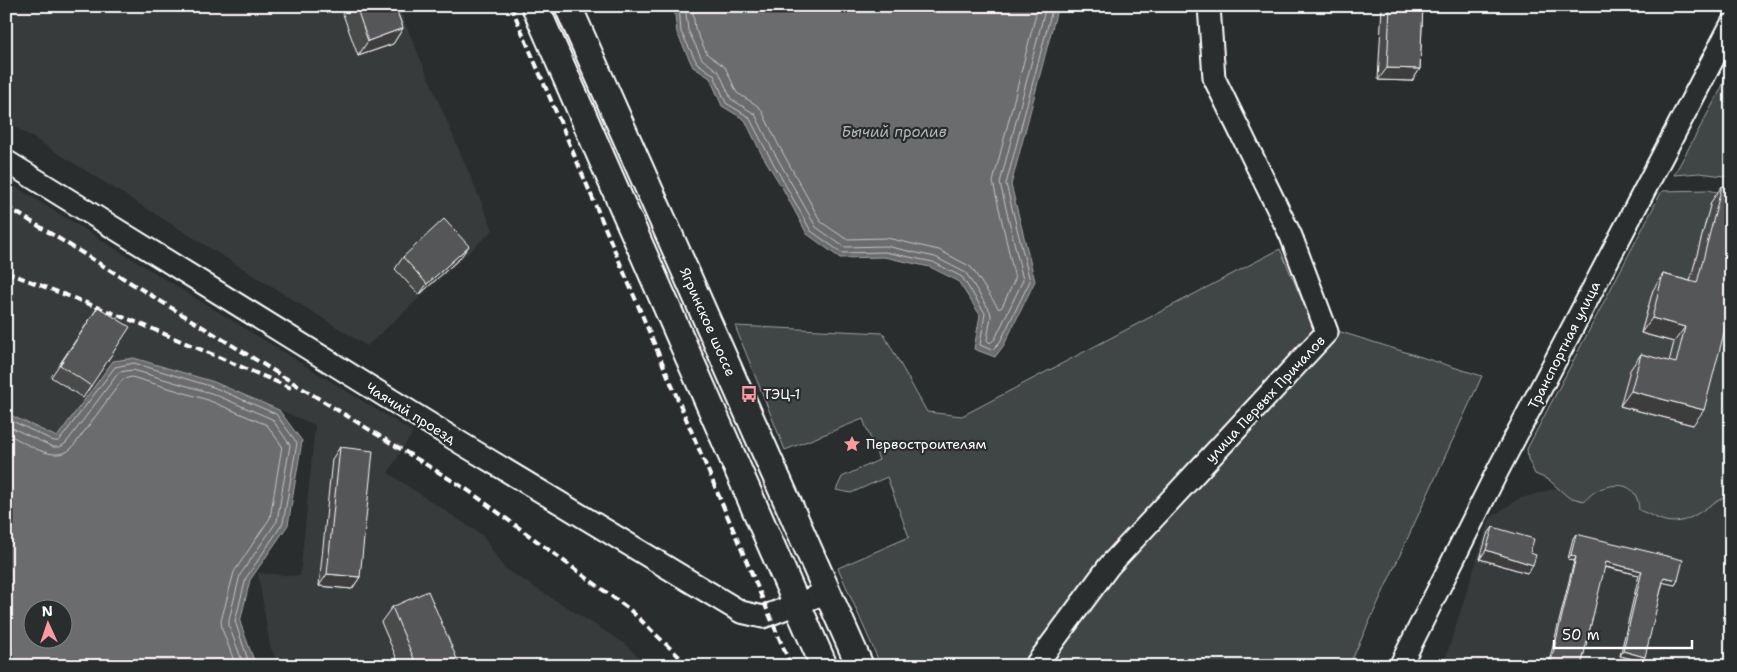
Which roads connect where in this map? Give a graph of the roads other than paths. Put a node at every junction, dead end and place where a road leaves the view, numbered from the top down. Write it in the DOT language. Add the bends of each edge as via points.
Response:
graph roads {
  1 [pos="535,6"];
  2 [pos="568,6"];
  3 [pos="1209,6"];
  4 [pos="1731,25"];
  5 [pos="6,161"];
  6 [pos="828,592"];
  7 [pos="797,605"];
  8 [pos="824,666"];
  9 [pos="860,666"];
  10 [pos="1035,666"];
  11 [pos="1400,666"];
  1 -- 7 [label="main road"];
  2 -- 6 [label="main road, Ягринское шоссе"];
  3 -- 10 [label="street, улица Первых Причалов" via="1214,78 1291,236 1327,332 1109,566"];
  4 -- 11 [label="street, Транспортная улица" via="1497,472"];
  5 -- 7 [label="street, Чаячий проезд" via="464,445 741,612 763,617"];
  6 -- 7 [label="street, Чаячий проезд"];
  6 -- 9 [label="main road, Ягринское шоссе"];
  7 -- 8 [label="main road"];
}
